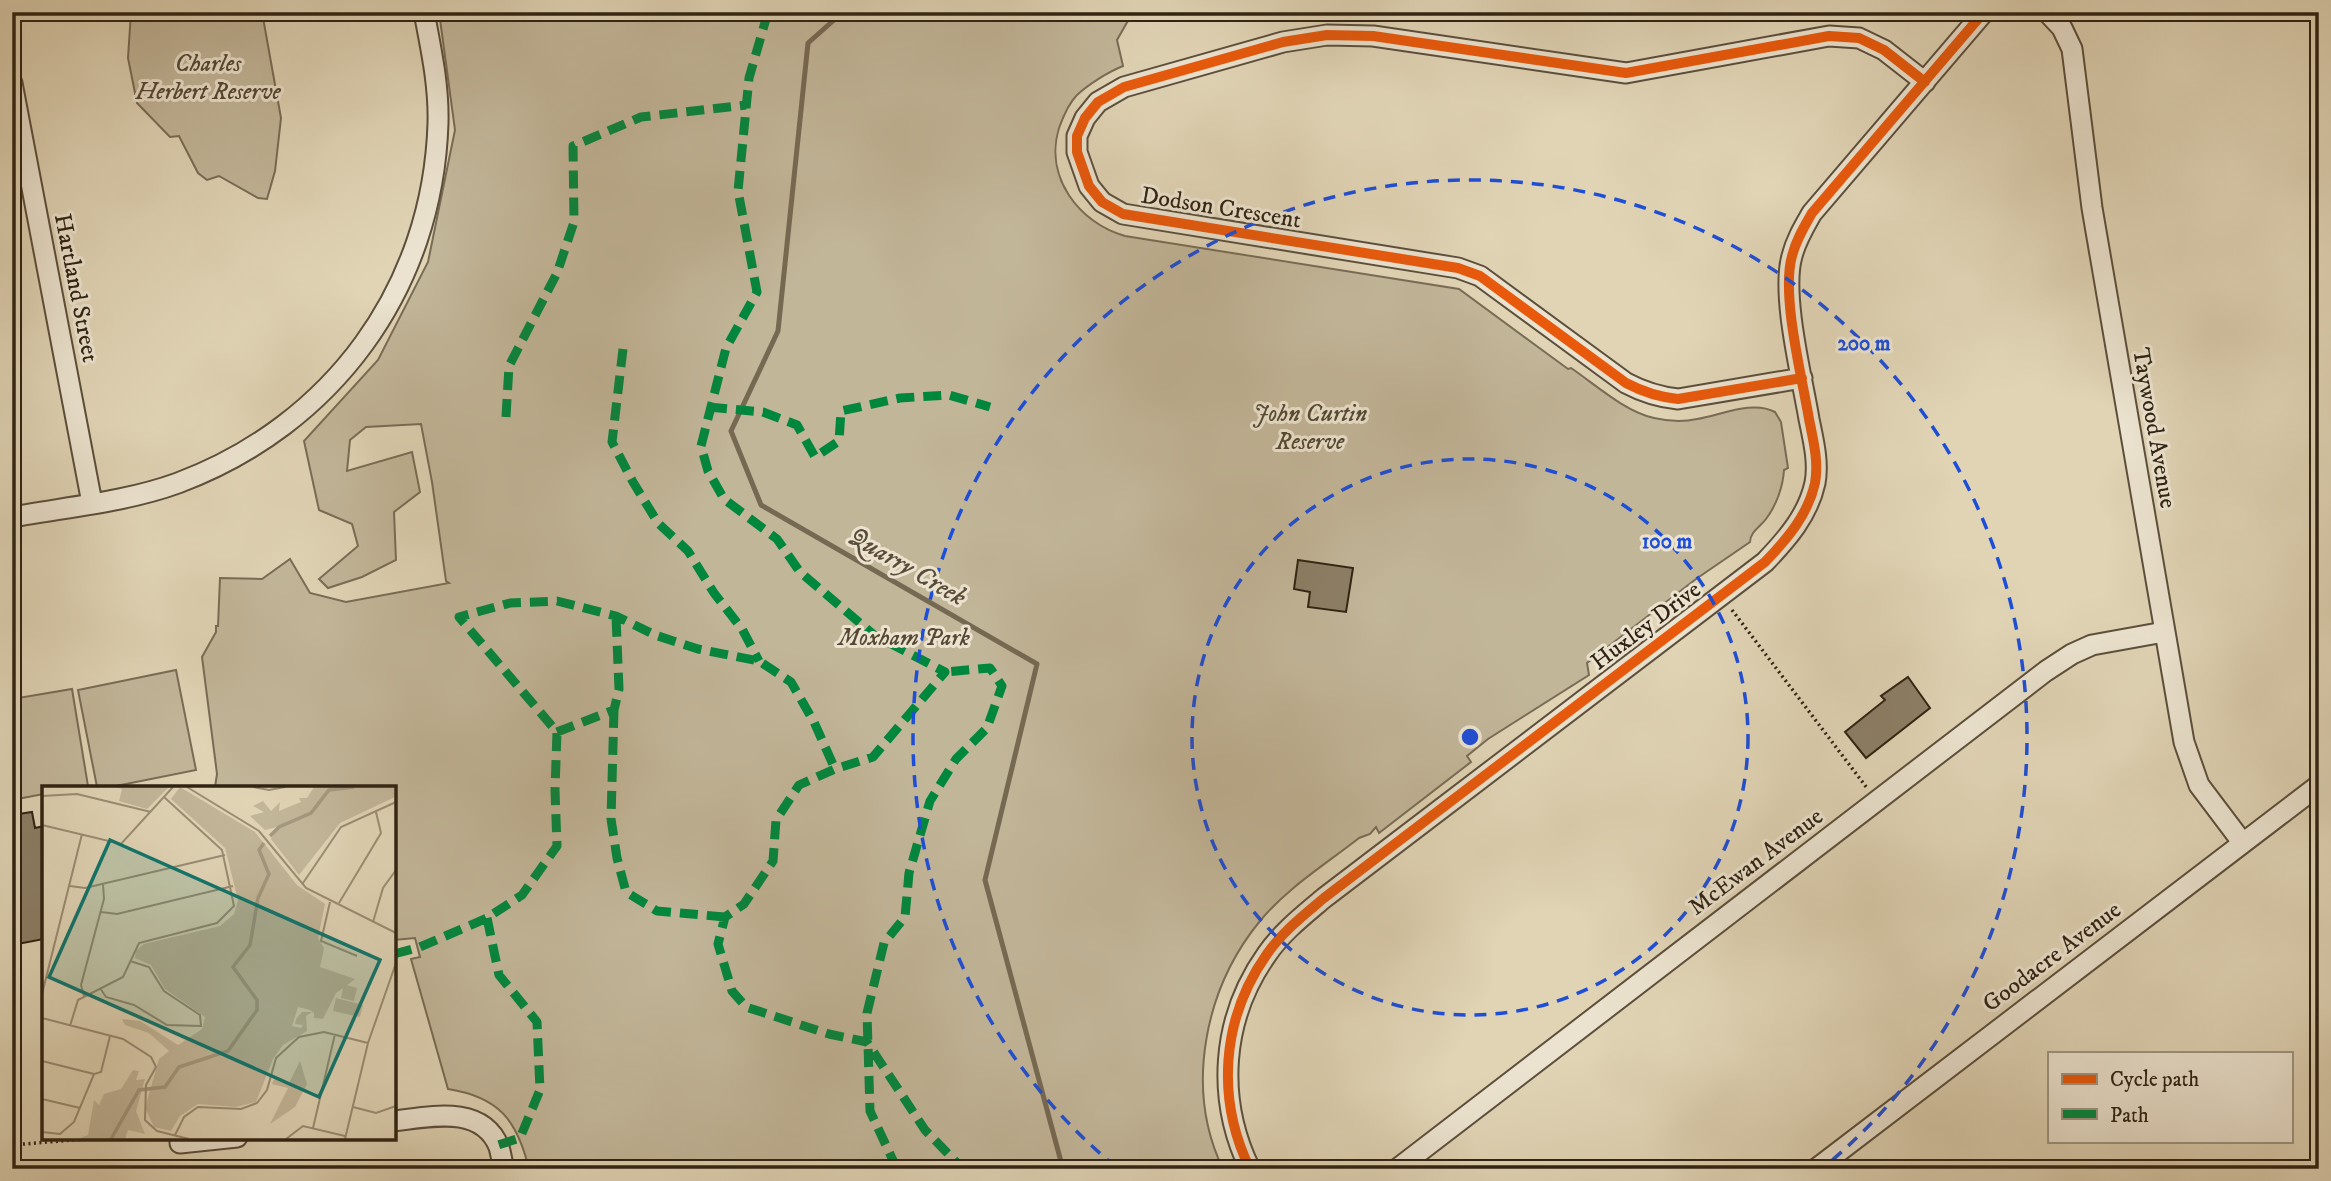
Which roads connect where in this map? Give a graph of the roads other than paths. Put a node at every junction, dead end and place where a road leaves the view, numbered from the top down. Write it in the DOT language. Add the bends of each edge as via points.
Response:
graph roads {
  1 [pos="424,12"];
  2 [pos="1984,12"];
  3 [pos="2047,12"];
  4 [pos="1925,82"];
  5 [pos="12,83"];
  6 [pos="1802,378"];
  7 [pos="92,503"];
  8 [pos="12,517"];
  9 [pos="2164,632"];
  10 [pos="2319,785"];
  11 [pos="2242,842"];
  12 [pos="396,1121"];
  13 [pos="218,1139"];
  14 [pos="180,1143"];
  15 [pos="504,1169"];
  16 [pos="1250,1169"];
  17 [pos="1396,1169"];
  18 [pos="1816,1169"];
  1 -- 7 [label="street" via="438,96 430,188 406,275 367,340 318,397 251,447 177,483"];
  2 -- 4 [label="street, Huxley Drive"];
  3 -- 9 [label="street, Taywood Avenue" via="2073,49 2092,208"];
  4 -- 6 [label="street, Huxley Drive" via="1812,213 1799,235 1791,258 1789,301"];
  4 -- 6 [label="street, Dodson Crescent" via="1884,50 1858,38 1829,36 1626,73 1373,36 1327,35 1283,42 1124,87 1098,102 1077,136 1077,152 1089,187 1102,202 1123,214 1458,268 1480,276 1643,392 1678,399"];
  5 -- 7 [label="street, Hartland Street"];
  6 -- 16 [label="street, Huxley Drive" via="1815,482 1792,534 1765,562 1324,898 1267,954 1234,1021 1228,1065 1229,1104"];
  7 -- 8 [label="street"];
  9 -- 11 [label="street, Taywood Avenue" via="2190,765 2199,785"];
  9 -- 17 [label="street, McEwan Avenue" via="2092,645 2046,671"];
  10 -- 11 [label="street, Goodacre Avenue"];
  11 -- 18 [label="street, Goodacre Avenue"];
  12 -- 15 [label="street" via="456,1116 474,1120 498,1145"];
  13 -- 14 [label="street"];
}
